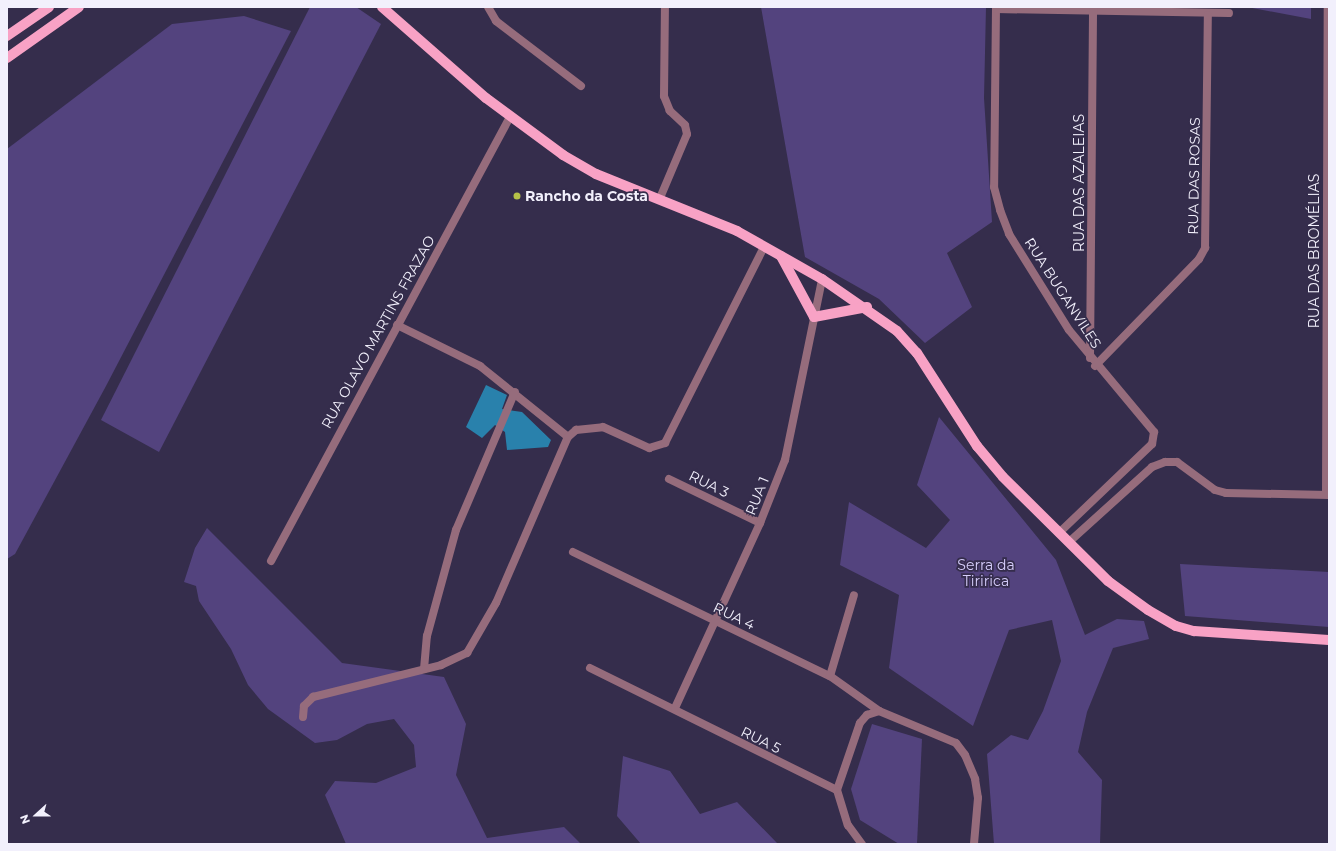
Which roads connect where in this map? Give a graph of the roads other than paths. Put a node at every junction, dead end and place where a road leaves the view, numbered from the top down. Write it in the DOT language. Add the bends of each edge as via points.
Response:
graph roads {
  1 [pos="49,7"];
  2 [pos="79,7"];
  3 [pos="382,7"];
  4 [pos="488,7"];
  5 [pos="665,7"];
  6 [pos="996,8"];
  7 [pos="1093,8"];
  8 [pos="1328,12"];
  9 [pos="1229,13"];
  10 [pos="1208,15"];
  11 [pos="7,36"];
  12 [pos="7,58"];
  13 [pos="581,86"];
  14 [pos="510,117"];
  15 [pos="660,198"];
  16 [pos="764,247"];
  17 [pos="781,256"];
  18 [pos="822,279"];
  19 [pos="867,307"];
  20 [pos="814,317"];
  21 [pos="396,326"];
  22 [pos="1093,362"];
  23 [pos="515,392"];
  24 [pos="568,437"];
  25 [pos="669,479"];
  26 [pos="1327,494"];
  27 [pos="760,523"];
  28 [pos="1059,533"];
  29 [pos="1068,542"];
  30 [pos="573,552"];
  31 [pos="271,561"];
  32 [pos="854,595"];
  33 [pos="714,621"];
  34 [pos="1329,640"];
  35 [pos="590,668"];
  36 [pos="424,669"];
  37 [pos="830,676"];
  38 [pos="674,708"];
  39 [pos="879,711"];
  40 [pos="303,717"];
  41 [pos="836,790"];
  42 [pos="862,844"];
  43 [pos="974,844"];
  1 -- 11 [label="main road"];
  2 -- 12 [label="main road"];
  3 -- 14 [label="main road"];
  4 -- 13 [label="street" via="496,21"];
  5 -- 15 [label="street" via="664,96 670,111 685,125 687,134"];
  6 -- 7 [label="street"];
  6 -- 22 [label="street, RUA BUGANVILES" via="994,187 1000,210 1009,234"];
  7 -- 10 [label="street"];
  7 -- 22 [label="street, RUA DAS AZALEIAS"];
  8 -- 26 [label="street, RUA DAS BROMÉLIAS"];
  9 -- 10 [label="street"];
  10 -- 22 [label="street, RUA DAS ROSAS" via="1205,248 1199,258"];
  14 -- 15 [label="main road" via="563,155 596,174"];
  14 -- 21 [label="street, RUA OLAVO MARTINS FRAZAO"];
  15 -- 16 [label="main road"];
  16 -- 17 [label="main road"];
  16 -- 24 [label="street" via="665,443 648,448 603,427 576,430"];
  17 -- 18 [label="main road"];
  17 -- 20 [label="main road"];
  18 -- 19 [label="main road"];
  18 -- 20 [label="street, RUA 1"];
  19 -- 20 [label="main road"];
  19 -- 28 [label="main road" via="897,331 917,353 977,446"];
  20 -- 27 [label="street, RUA 1" via="785,460"];
  21 -- 23 [label="street" via="480,366"];
  21 -- 31 [label="street, RUA OLAVO MARTINS FRAZAO"];
  22 -- 28 [label="street, RUA BUGANVILES" via="1150,424 1154,439"];
  23 -- 24 [label="street"];
  23 -- 36 [label="street" via="451,545 427,636"];
  24 -- 36 [label="street" via="496,603 473,645 457,659"];
  25 -- 27 [label="street, RUA 3"];
  26 -- 29 [label="street" via="1226,493 1214,490 1178,462 1165,462 1152,467"];
  27 -- 33 [label="street, RUA 1"];
  28 -- 29 [label="main road"];
  29 -- 34 [label="main road" via="1108,581 1176,626 1212,634"];
  30 -- 33 [label="street, RUA 4"];
  32 -- 37 [label="street"];
  33 -- 37 [label="street, RUA 4"];
  33 -- 38 [label="street, RUA 1"];
  35 -- 38 [label="street, RUA 5"];
  36 -- 40 [label="street" via="313,697 304,706"];
  37 -- 39 [label="street, RUA 4"];
  38 -- 41 [label="street, RUA 5" via="731,740"];
  39 -- 41 [label="street" via="867,715 860,723"];
  39 -- 43 [label="street, RUA 4" via="941,734 956,743 965,755 978,798"];
  41 -- 42 [label="street" via="846,819"];
}
